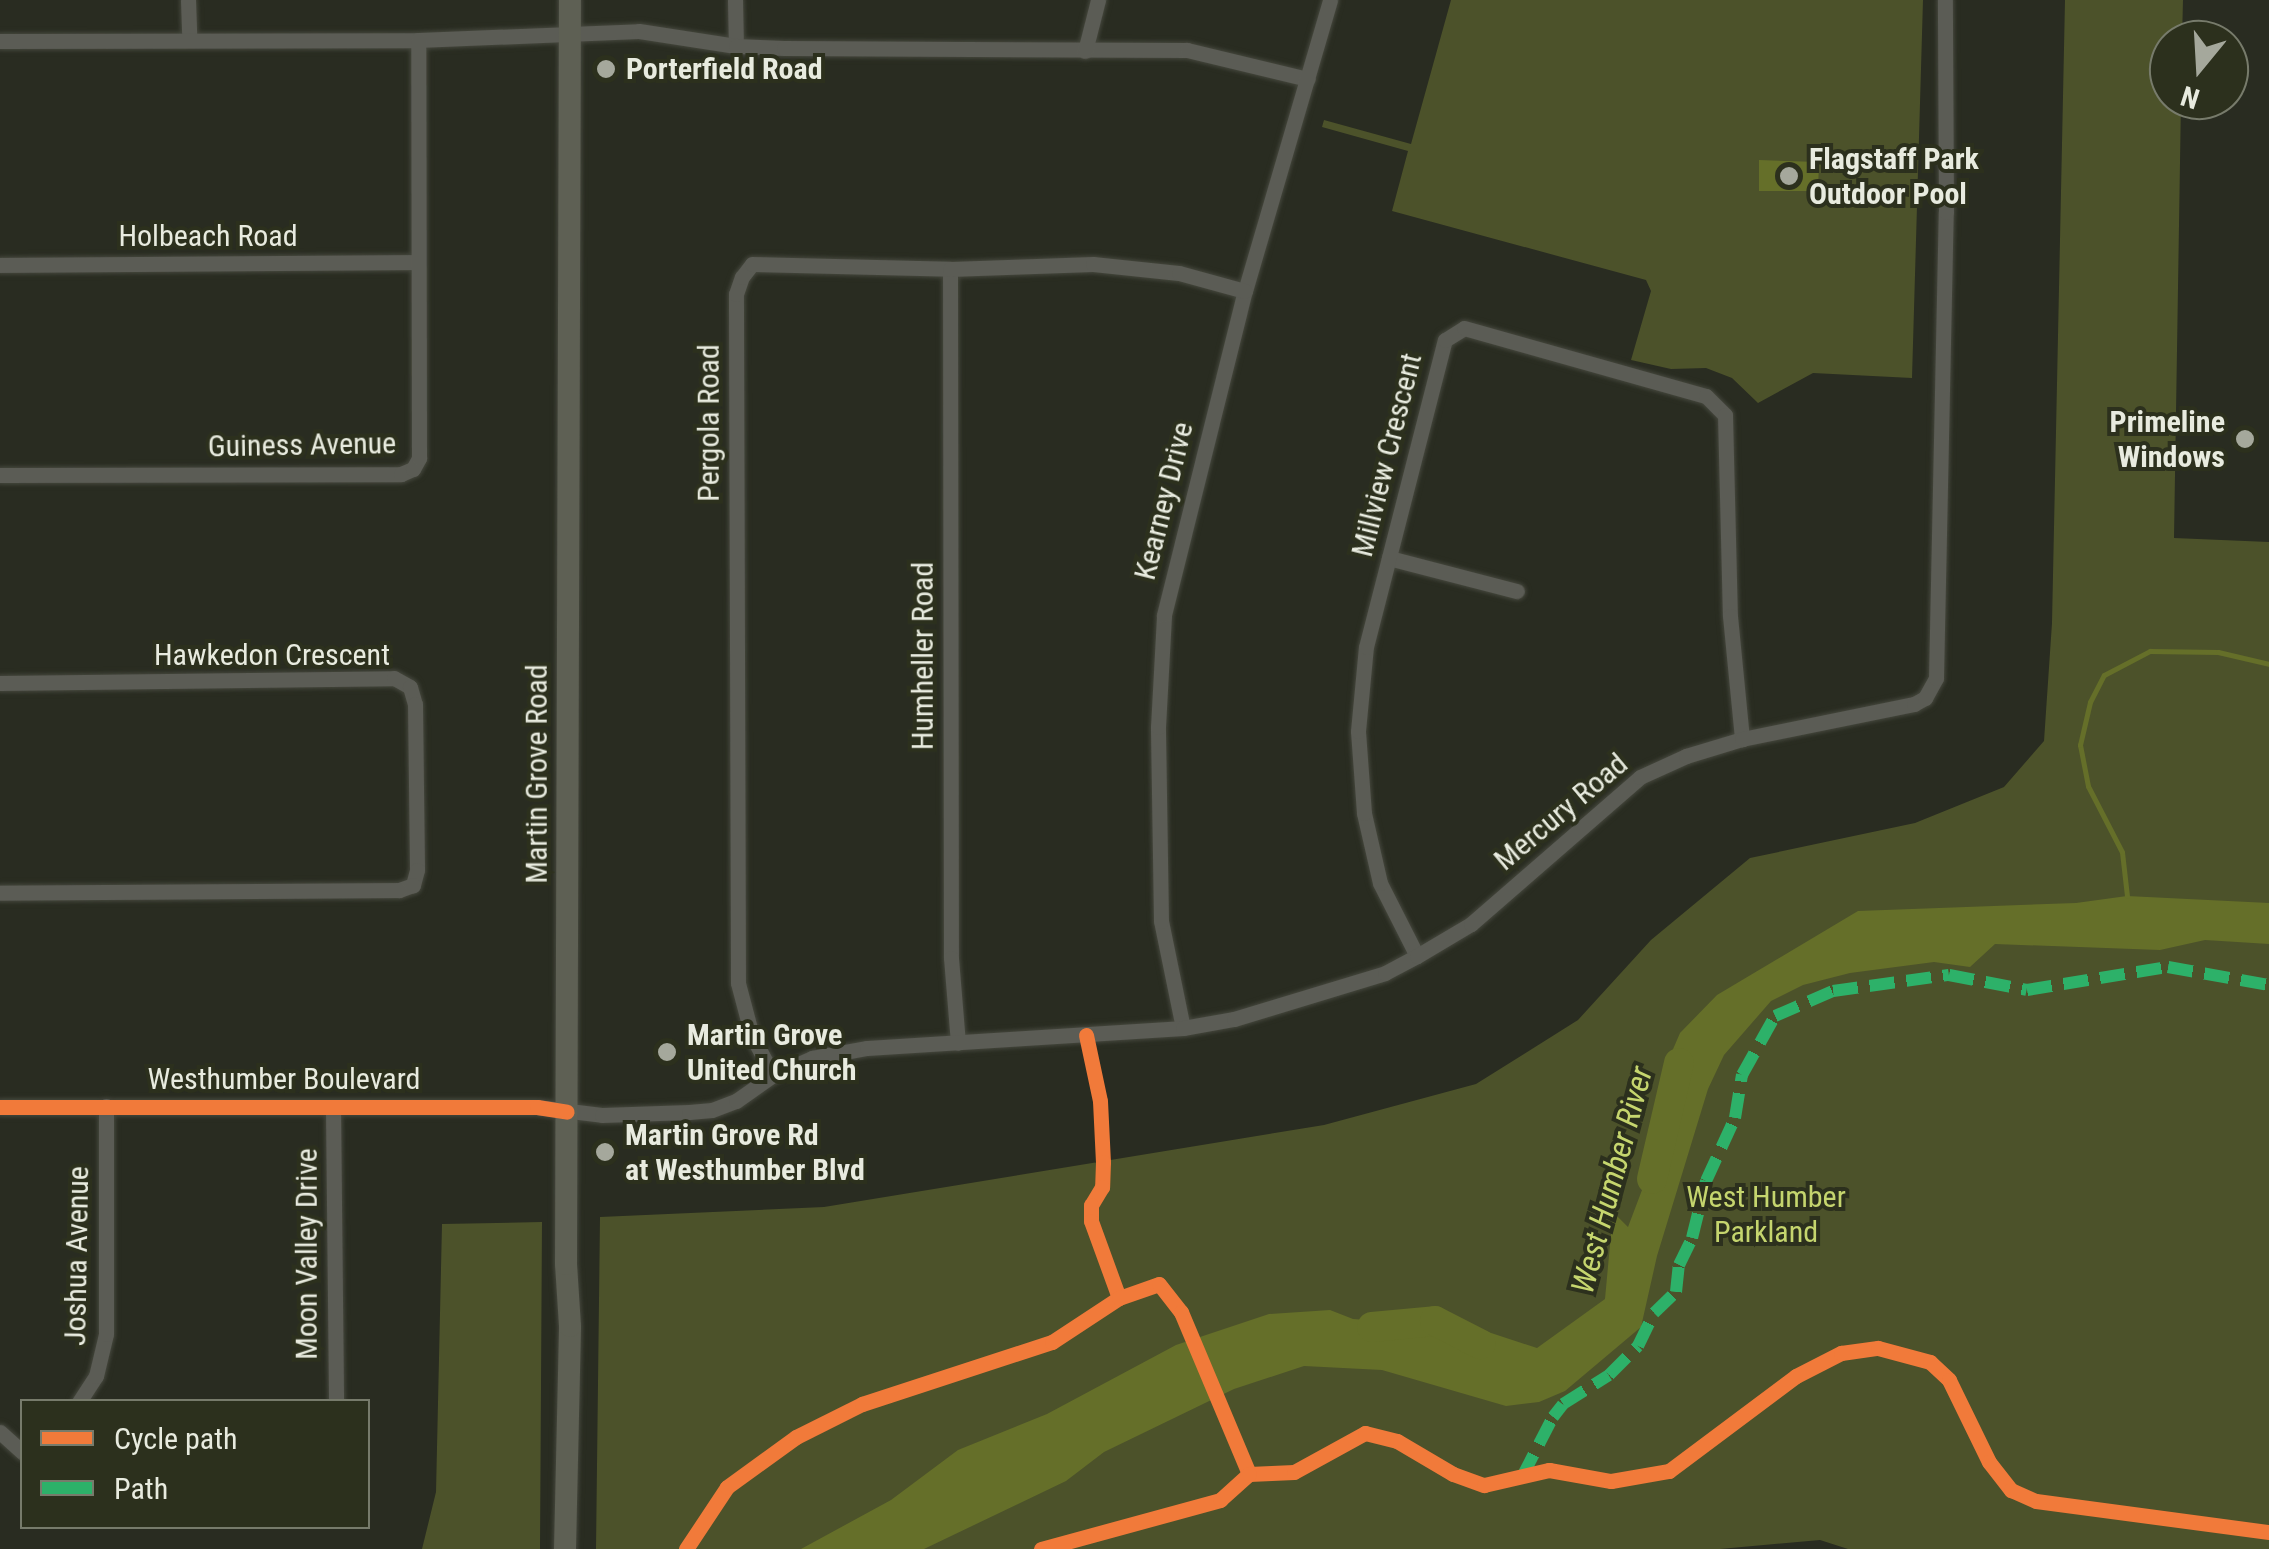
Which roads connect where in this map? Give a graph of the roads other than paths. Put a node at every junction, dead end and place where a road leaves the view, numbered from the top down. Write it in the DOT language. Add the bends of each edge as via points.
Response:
graph roads {
  1 [pos="188,0"];
  2 [pos="570,0"];
  3 [pos="735,0"];
  4 [pos="1098,0"];
  5 [pos="1330,0"];
  6 [pos="1944,0"];
  7 [pos="570,35"];
  8 [pos="189,38"];
  9 [pos="418,40"];
  10 [pos="0,41"];
  11 [pos="736,46"];
  12 [pos="1086,50"];
  13 [pos="1308,79"];
  14 [pos="417,262"];
  15 [pos="0,265"];
  16 [pos="950,269"];
  17 [pos="1245,291"];
  18 [pos="0,475"];
  19 [pos="1389,558"];
  20 [pos="1517,591"];
  21 [pos="0,684"];
  22 [pos="1742,740"];
  23 [pos="0,894"];
  24 [pos="1417,956"];
  25 [pos="1183,1028"];
  26 [pos="958,1043"];
  27 [pos="773,1075"];
  28 [pos="106,1106"];
  29 [pos="0,1107"];
  30 [pos="333,1107"];
  31 [pos="568,1112"];
  32 [pos="82,1399"];
  33 [pos="336,1399"];
  34 [pos="0,1432"];
  35 [pos="20,1450"];
  36 [pos="565,1549"];
  1 -- 8 [label="street"];
  2 -- 7 [label="main road, Martin Grove Road"];
  3 -- 11 [label="street"];
  4 -- 12 [label="street"];
  5 -- 13 [label="street, Kearney Drive"];
  6 -- 22 [label="street, Mercury Road" via="1936,678 1914,704"];
  7 -- 9 [label="street"];
  7 -- 11 [label="street" via="640,31"];
  7 -- 31 [label="main road, Martin Grove Road"];
  8 -- 9 [label="street"];
  8 -- 10 [label="street"];
  9 -- 14 [label="street, Guiness Avenue"];
  11 -- 12 [label="street"];
  12 -- 13 [label="street" via="1188,50"];
  13 -- 17 [label="street, Kearney Drive"];
  14 -- 15 [label="street, Holbeach Road"];
  14 -- 18 [label="street, Guiness Avenue" via="419,458 413,469"];
  16 -- 17 [label="street, Pergola Road" via="1093,264 1179,273"];
  16 -- 26 [label="street, Humheller Road" via="951,958"];
  16 -- 27 [label="street, Pergola Road" via="752,264 736,294 738,982 752,1036"];
  17 -- 25 [label="street, Kearney Drive" via="1164,615 1161,921"];
  19 -- 20 [label="street"];
  19 -- 22 [label="street, Millview Crescent" via="1445,340 1464,328 1706,396 1725,415 1730,616"];
  19 -- 24 [label="street, Millview Crescent" via="1366,646 1358,731 1364,814 1380,883"];
  21 -- 23 [label="street, Hawkedon Crescent" via="394,678 410,687 416,704 417,870 413,884 399,890"];
  22 -- 24 [label="street, Mercury Road" via="1640,778 1472,924"];
  24 -- 25 [label="street, Mercury Road" via="1385,973 1285,1004"];
  25 -- 26 [label="street, Mercury Road"];
  26 -- 27 [label="street, Mercury Road" via="867,1048 812,1058"];
  27 -- 31 [label="street, Mercury Road" via="712,1110"];
  28 -- 29 [label="street, Westhumber Boulevard"];
  28 -- 30 [label="street, Westhumber Boulevard"];
  28 -- 32 [label="street, Joshua Avenue" via="106,1334 96,1376"];
  30 -- 31 [label="street, Westhumber Boulevard"];
  30 -- 33 [label="street, Moon Valley Drive"];
  31 -- 36 [label="main road, Martin Grove Road"];
  34 -- 35 [label="street"];
}
